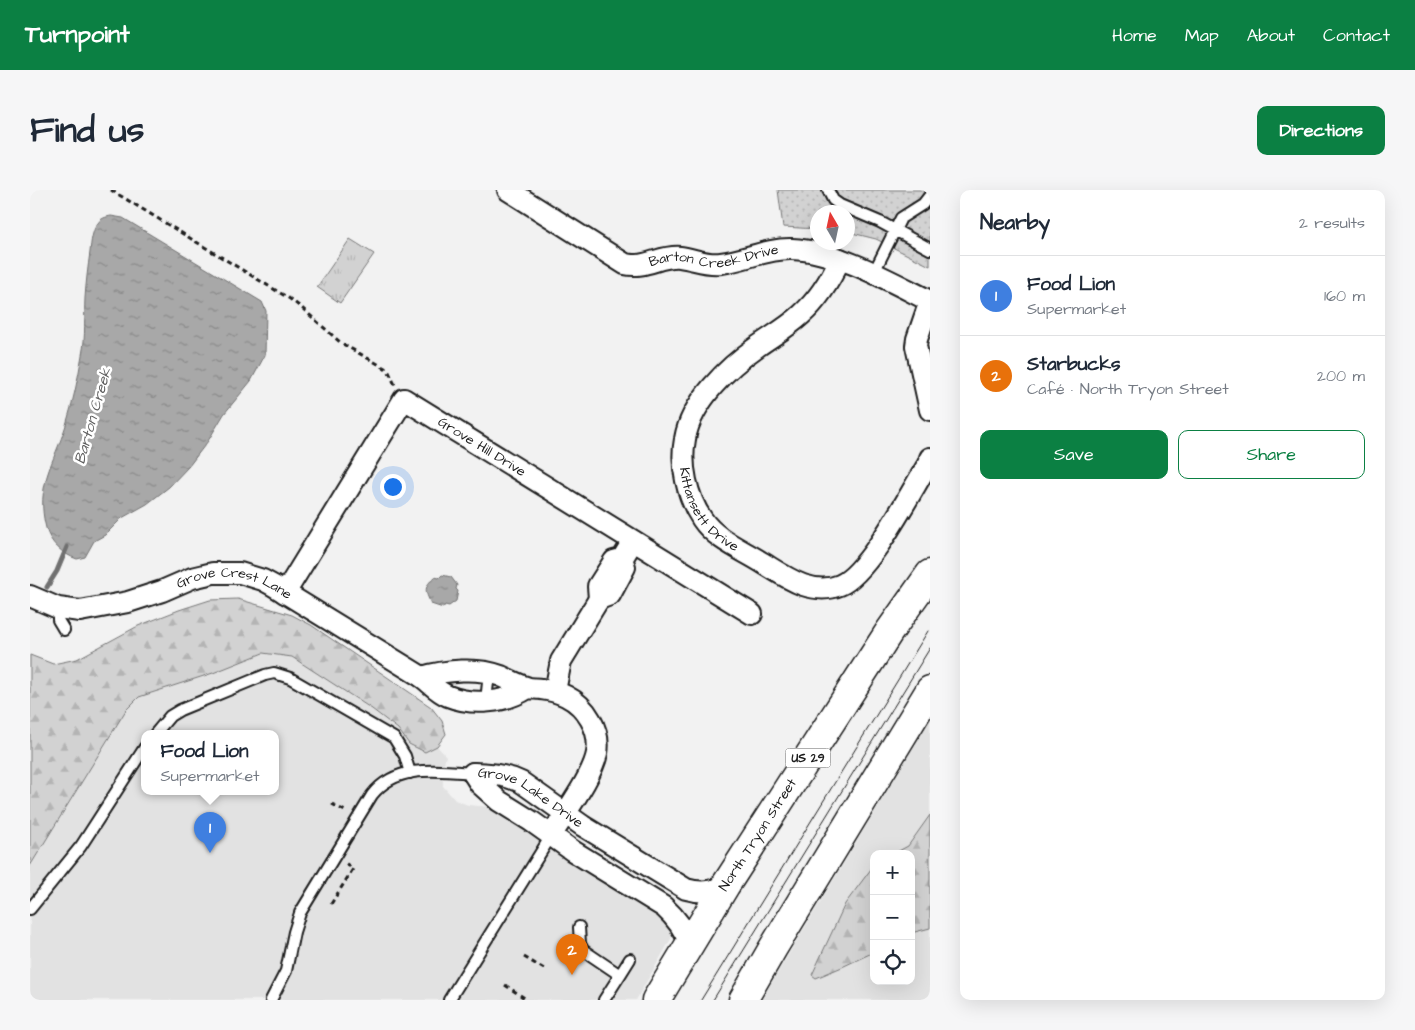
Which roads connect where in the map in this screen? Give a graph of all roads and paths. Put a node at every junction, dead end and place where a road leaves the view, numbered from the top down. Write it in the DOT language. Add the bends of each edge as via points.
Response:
graph roads {
  1 [pos="111,190"];
  2 [pos="508,190"];
  3 [pos="828,190"];
  4 [pos="930,195"];
  5 [pos="894,230"];
  6 [pos="930,249"];
  7 [pos="840,260"];
  8 [pos="873,274"];
  9 [pos="930,301"];
  10 [pos="404,398"];
  11 [pos="930,410"];
  12 [pos="930,458"];
  13 [pos="633,541"];
  14 [pos="930,574"];
  15 [pos="285,593"];
  16 [pos="30,596"];
  17 [pos="58,608"];
  18 [pos="752,614"];
  19 [pos="64,630"];
  20 [pos="489,673"];
  21 [pos="422,677"];
  22 [pos="528,688"];
  23 [pos="930,690"];
  24 [pos="555,692"];
  25 [pos="486,701"];
  26 [pos="158,730"];
  27 [pos="141,753"];
  28 [pos="410,773"];
  29 [pos="473,773"];
  30 [pos="565,813"];
  31 [pos="551,836"];
  32 [pos="725,886"];
  33 [pos="30,909"];
  34 [pos="579,927"];
  35 [pos="689,943"];
  36 [pos="524,957"];
  37 [pos="630,959"];
  38 [pos="544,970"];
  39 [pos="620,975"];
  40 [pos="505,986"];
  41 [pos="526,999"];
  42 [pos="271,1000"];
  43 [pos="449,1000"];
  44 [pos="604,1000"];
  45 [pos="656,1000"];
  46 [pos="743,1000"];
  1 -- 10 [label="path" via="290,299 341,343 385,368"];
  2 -- 7 [label="street, Barton Creek Drive" via="632,266 673,257 723,263 791,249"];
  3 -- 5 [label="lane" via="836,203"];
  4 -- 5 [label="lane" via="905,214"];
  5 -- 6 [label="lane"];
  5 -- 8 [label="lane"];
  7 -- 8 [label="street, Barton Creek Drive"];
  7 -- 12 [label="street, Kittansett Drive" via="830,280 801,316 732,365 694,413 683,454 694,503 702,519 718,536 796,582 814,588 832,588 850,580 867,563"];
  8 -- 9 [label="street, Barton Creek Drive"];
  9 -- 11 [label="street" via="916,346"];
  10 -- 13 [label="street, Grove Hill Drive"];
  10 -- 15 [label="street"];
  13 -- 18 [label="street, Grove Hill Drive"];
  13 -- 24 [label="street" via="622,559 614,561 598,586 599,599 561,661"];
  14 -- 32 [label="main road, North Tryon Street / US 29"];
  15 -- 17 [label="street, Grove Crest Lane" via="263,580 226,572 192,578 145,597 103,608 80,611"];
  15 -- 21 [label="street, Grove Crest Lane"];
  16 -- 17 [label="street, Grove Crest Lane"];
  17 -- 19 [label="lane" via="58,620"];
  20 -- 21 [label="street" via="449,672"];
  20 -- 22 [label="street"];
  20 -- 25 [label="lane"];
  21 -- 25 [label="street, Grove Crest Lane" via="448,696"];
  22 -- 24 [label="street"];
  22 -- 25 [label="street, Grove Crest Lane" via="510,698"];
  23 -- 46 [label="main road"];
  24 -- 30 [label="street" via="574,701 586,713 598,746 590,771"];
  26 -- 28 [label="lane" via="180,710 258,677 281,674 394,738 405,756"];
  27 -- 33 [label="lane" via="81,846"];
  28 -- 29 [label="lane" via="434,770"];
  28 -- 42 [label="lane" via="386,781 372,795 300,913 286,971"];
  29 -- 30 [label="street, Grove Lake Drive" via="511,777"];
  29 -- 31 [label="street, Grove Lake Drive" via="489,793"];
  30 -- 31 [label="street"];
  30 -- 32 [label="street, Grove Lake Drive" via="686,889 708,892"];
  31 -- 35 [label="street, Grove Lake Drive" via="664,907 681,926"];
  31 -- 43 [label="lane"];
  32 -- 35 [label="main road, North Tryon Street / US 29"];
  34 -- 39 [label="lane" via="583,950"];
  35 -- 45 [label="main road, North Tryon Street / US 29"];
  36 -- 38 [label="path"];
  37 -- 39 [label="lane"];
  39 -- 44 [label="lane"];
  40 -- 41 [label="path"];
}
